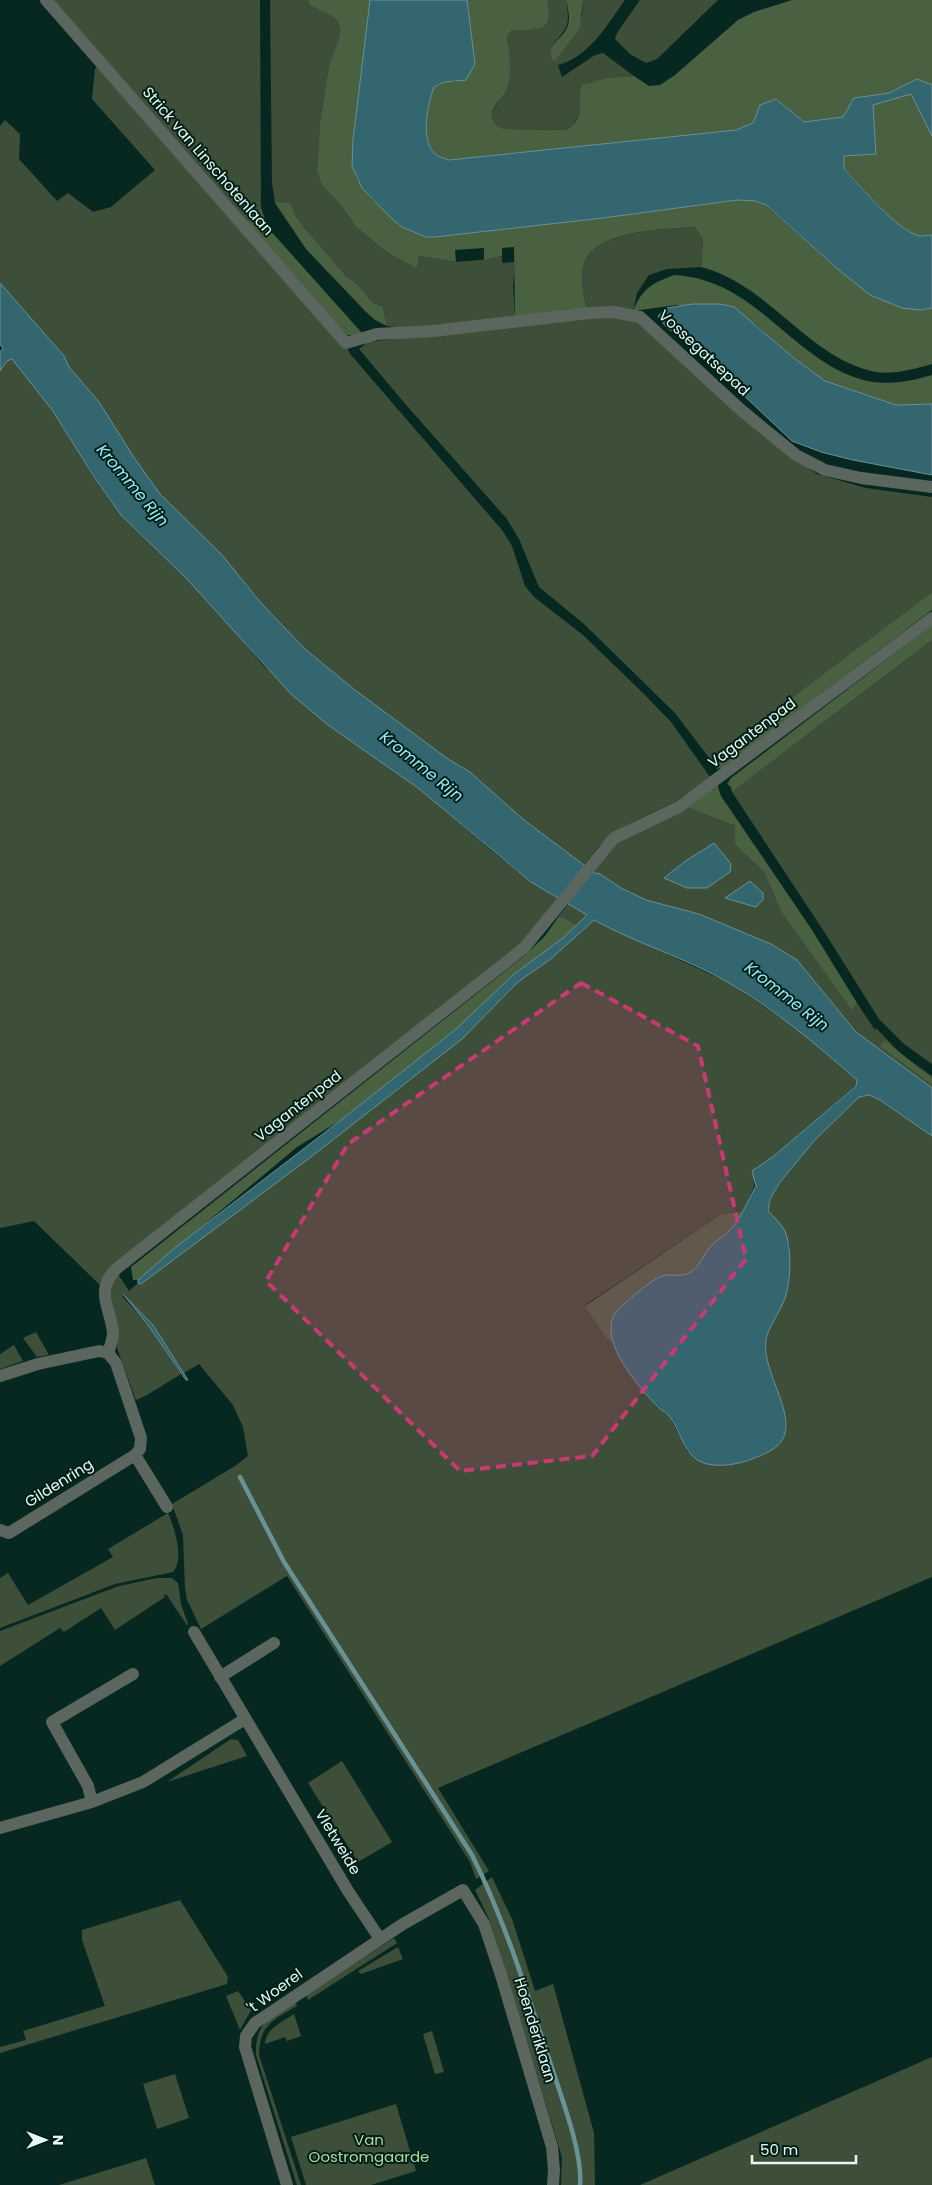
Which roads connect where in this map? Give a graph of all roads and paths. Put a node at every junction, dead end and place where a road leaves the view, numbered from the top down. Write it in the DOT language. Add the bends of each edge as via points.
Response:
graph roads {
  1 [pos="46,0"];
  2 [pos="346,343"];
  3 [pos="932,487"];
  4 [pos="932,618"];
  5 [pos="108,1353"];
  6 [pos="0,1376"];
  7 [pos="135,1455"];
  8 [pos="167,1507"];
  9 [pos="0,1530"];
  10 [pos="194,1632"];
  11 [pos="274,1643"];
  12 [pos="134,1674"];
  13 [pos="220,1676"];
  14 [pos="245,1719"];
  15 [pos="92,1802"];
  16 [pos="0,1828"];
  17 [pos="380,1939"];
  18 [pos="287,2185"];
  19 [pos="554,2185"];
  1 -- 2 [label="street, Strick van Linschotenlaan"];
  2 -- 3 [label="street, Vossegatsepad" via="377,334 433,331 589,313 626,313 640,317 741,410 796,455 825,470"];
  4 -- 5 [label="street, Vagantenpad" via="678,807 614,838 524,948 116,1269 108,1278 104,1292 113,1334"];
  5 -- 6 [label="street" via="99,1350"];
  5 -- 7 [label="street" via="116,1363 141,1438 140,1449"];
  7 -- 8 [label="street"];
  7 -- 9 [label="street, Gildenring" via="9,1533"];
  10 -- 13 [label="street, Vletweide"];
  11 -- 13 [label="street"];
  12 -- 15 [label="street" via="52,1722 88,1786"];
  13 -- 14 [label="street, Vletweide"];
  14 -- 15 [label="street" via="143,1782"];
  14 -- 17 [label="street, Vletweide"];
  15 -- 16 [label="street"];
  17 -- 18 [label="street, 't Woerel" via="255,2023 246,2036 245,2047"];
  17 -- 19 [label="street, Hoenderiklaan" via="463,1890 484,1924 501,1975 552,2147"];
}
